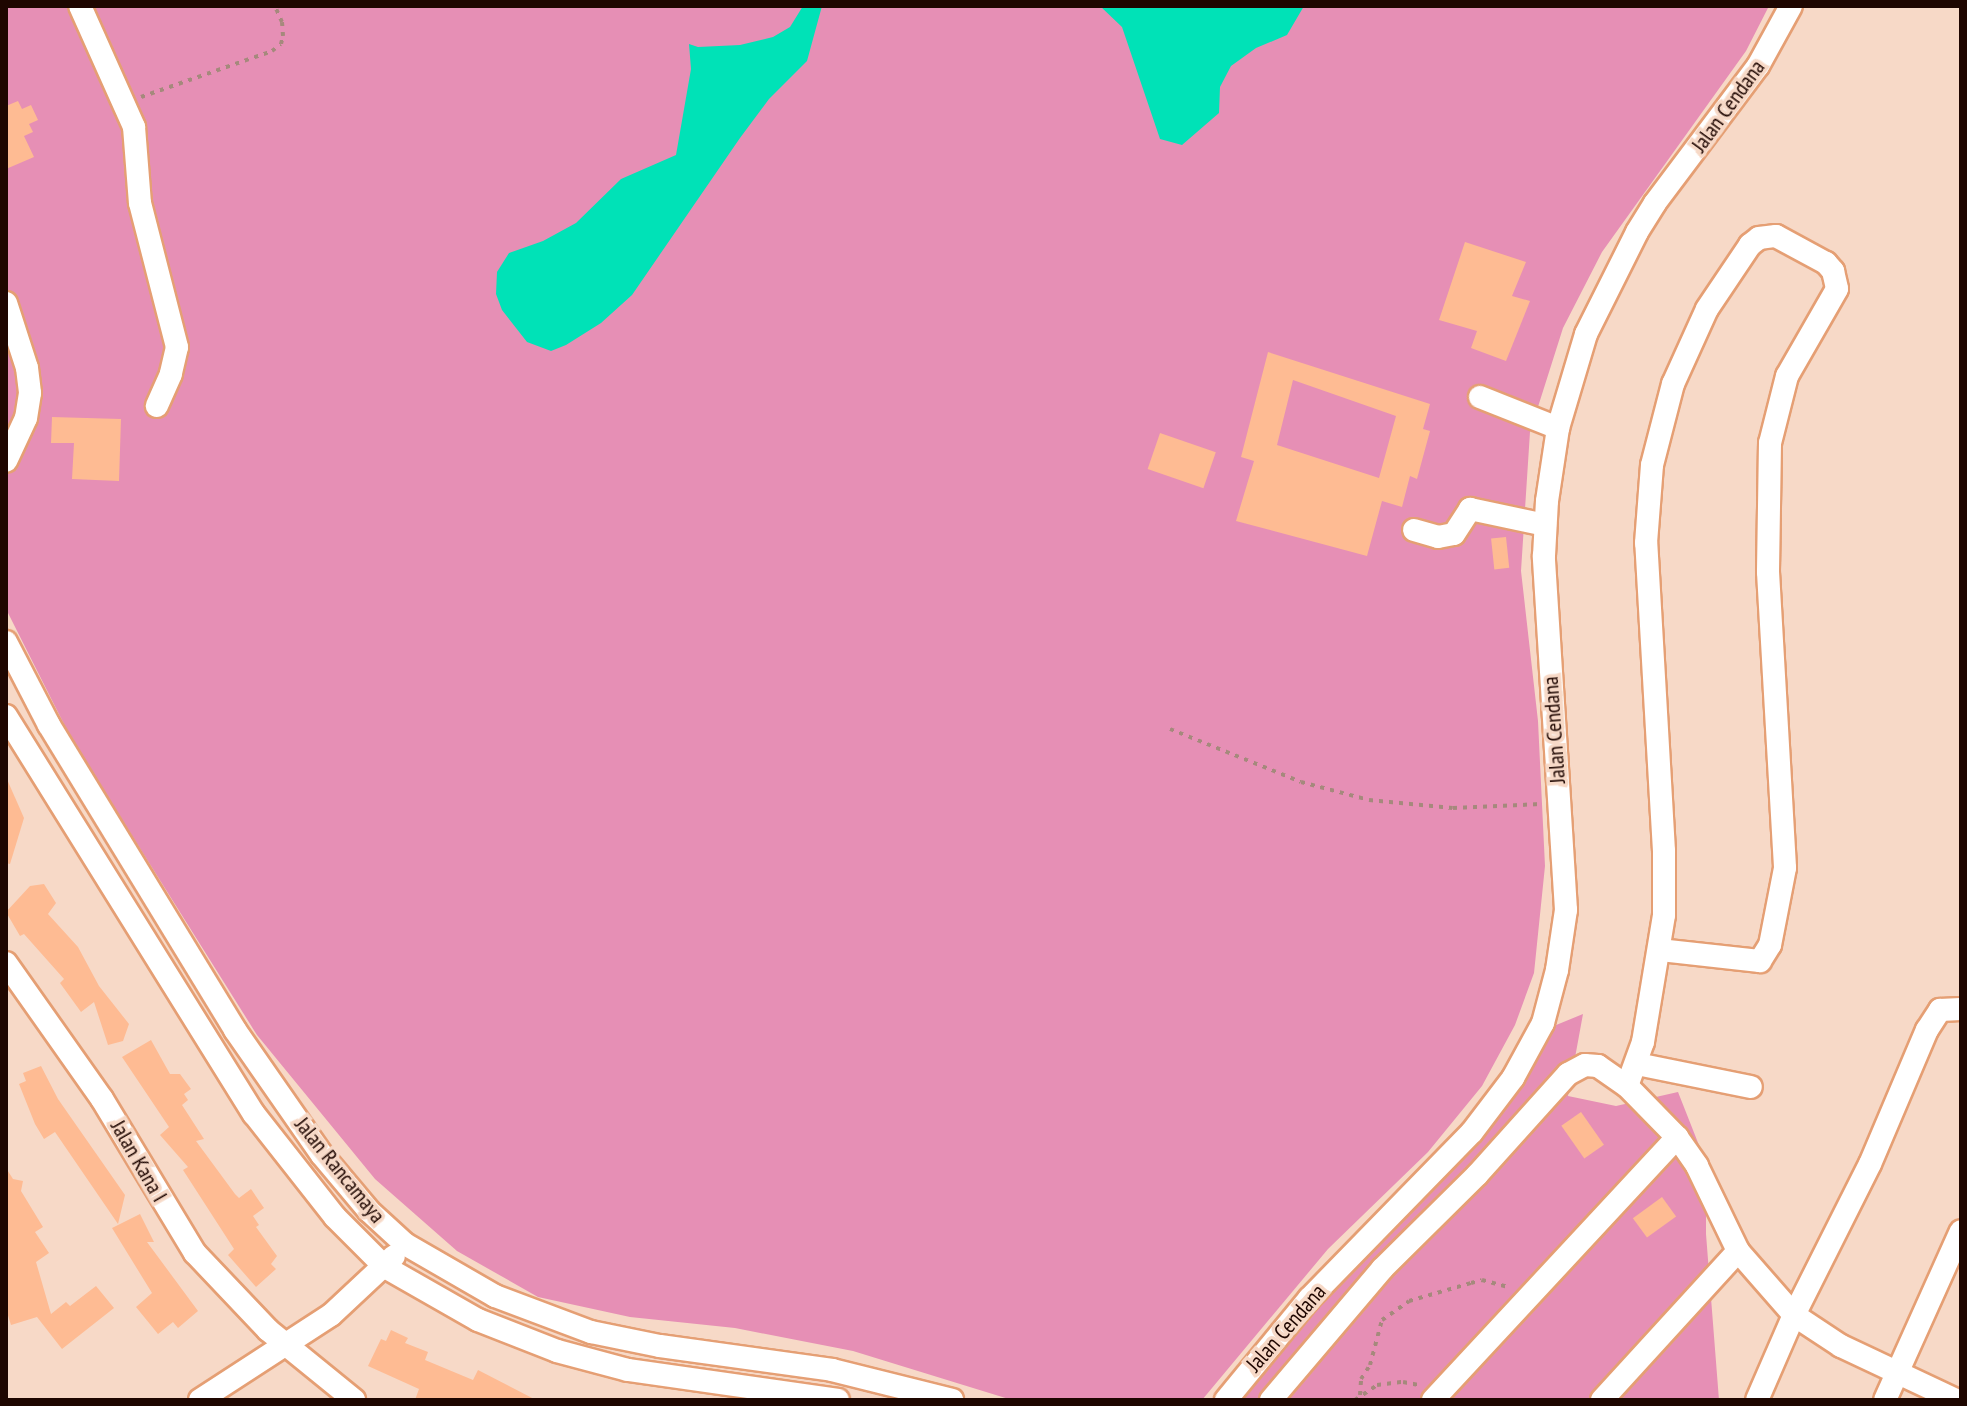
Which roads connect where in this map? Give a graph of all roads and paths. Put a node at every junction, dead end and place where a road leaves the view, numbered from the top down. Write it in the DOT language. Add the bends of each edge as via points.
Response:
graph roads {
  1 [pos="80,6"];
  2 [pos="275,6"];
  3 [pos="1791,6"];
  4 [pos="124,103"];
  5 [pos="7,306"];
  6 [pos="1480,397"];
  7 [pos="157,406"];
  8 [pos="1558,428"];
  9 [pos="6,461"];
  10 [pos="1545,525"];
  11 [pos="1414,530"];
  12 [pos="6,642"];
  13 [pos="6,716"];
  14 [pos="1170,729"];
  15 [pos="1559,803"];
  16 [pos="1661,950"];
  17 [pos="6,963"];
  18 [pos="1961,1009"];
  19 [pos="1637,1064"];
  20 [pos="1627,1086"];
  21 [pos="1751,1087"];
  22 [pos="280,1094"];
  23 [pos="254,1114"];
  24 [pos="1677,1137"];
  25 [pos="1961,1231"];
  26 [pos="405,1244"];
  27 [pos="1738,1251"];
  28 [pos="385,1267"];
  29 [pos="1529,1296"];
  30 [pos="1794,1315"];
  31 [pos="286,1346"];
  32 [pos="1898,1376"];
  33 [pos="1360,1395"];
  34 [pos="1437,1396"];
  35 [pos="200,1400"];
  36 [pos="354,1400"];
  37 [pos="838,1400"];
  38 [pos="952,1400"];
  39 [pos="1226,1400"];
  40 [pos="1271,1400"];
  41 [pos="1355,1400"];
  42 [pos="1602,1400"];
  43 [pos="1757,1400"];
  44 [pos="1885,1400"];
  45 [pos="1956,1400"];
  1 -- 4 [label="street"];
  2 -- 4 [label="path" via="283,36 272,51"];
  3 -- 8 [label="street, Jalan Cendana" via="1758,66 1637,232 1586,334"];
  4 -- 7 [label="street" via="134,127 140,203 177,347"];
  5 -- 9 [label="street" via="27,368 30,405"];
  6 -- 8 [label="street"];
  8 -- 10 [label="street, Jalan Cendana"];
  10 -- 11 [label="street" via="1470,509 1454,534 1438,537"];
  10 -- 15 [label="street, Jalan Cendana"];
  12 -- 22 [label="street, Jalan Rancamaya" via="86,787"];
  13 -- 23 [label="street, Jalan Rancamaya"];
  14 -- 15 [label="path" via="1301,782 1369,800 1453,808"];
  15 -- 39 [label="street, Jalan Cendana" via="1566,885 1562,941 1533,1045 1472,1132 1309,1299"];
  16 -- 16 [label="street" via="1664,851 1646,543 1652,465 1673,384 1707,309 1750,245 1776,236 1826,263 1837,289 1787,376 1770,443 1768,572 1785,868 1769,951 1760,961"];
  16 -- 19 [label="street"];
  17 -- 31 [label="street, Jalan Kana I" via="102,1099 187,1242"];
  18 -- 30 [label="street" via="1940,1010 1927,1030 1870,1164"];
  19 -- 20 [label="street"];
  19 -- 21 [label="street"];
  20 -- 24 [label="street"];
  20 -- 40 [label="street" via="1598,1066 1572,1070 1382,1269"];
  22 -- 23 [label="street"];
  22 -- 26 [label="street, Jalan Rancamaya" via="322,1155"];
  23 -- 28 [label="street, Jalan Rancamaya" via="335,1217"];
  24 -- 27 [label="street"];
  24 -- 29 [label="street"];
  25 -- 32 [label="street"];
  26 -- 28 [label="street"];
  26 -- 38 [label="street, Jalan Rancamaya" via="495,1296 591,1332 832,1370"];
  27 -- 30 [label="street"];
  27 -- 42 [label="street"];
  28 -- 31 [label="street"];
  28 -- 37 [label="street, Jalan Rancamaya" via="478,1320 557,1351 628,1370"];
  29 -- 33 [label="path" via="1482,1280 1409,1301 1382,1320"];
  29 -- 34 [label="street"];
  30 -- 32 [label="street"];
  30 -- 43 [label="street"];
  31 -- 35 [label="street"];
  31 -- 36 [label="street, Jalan Kana I"];
  32 -- 44 [label="street"];
  32 -- 45 [label="street"];
  33 -- 34 [label="path" via="1377,1385 1403,1382"];
  33 -- 41 [label="path"];
}
